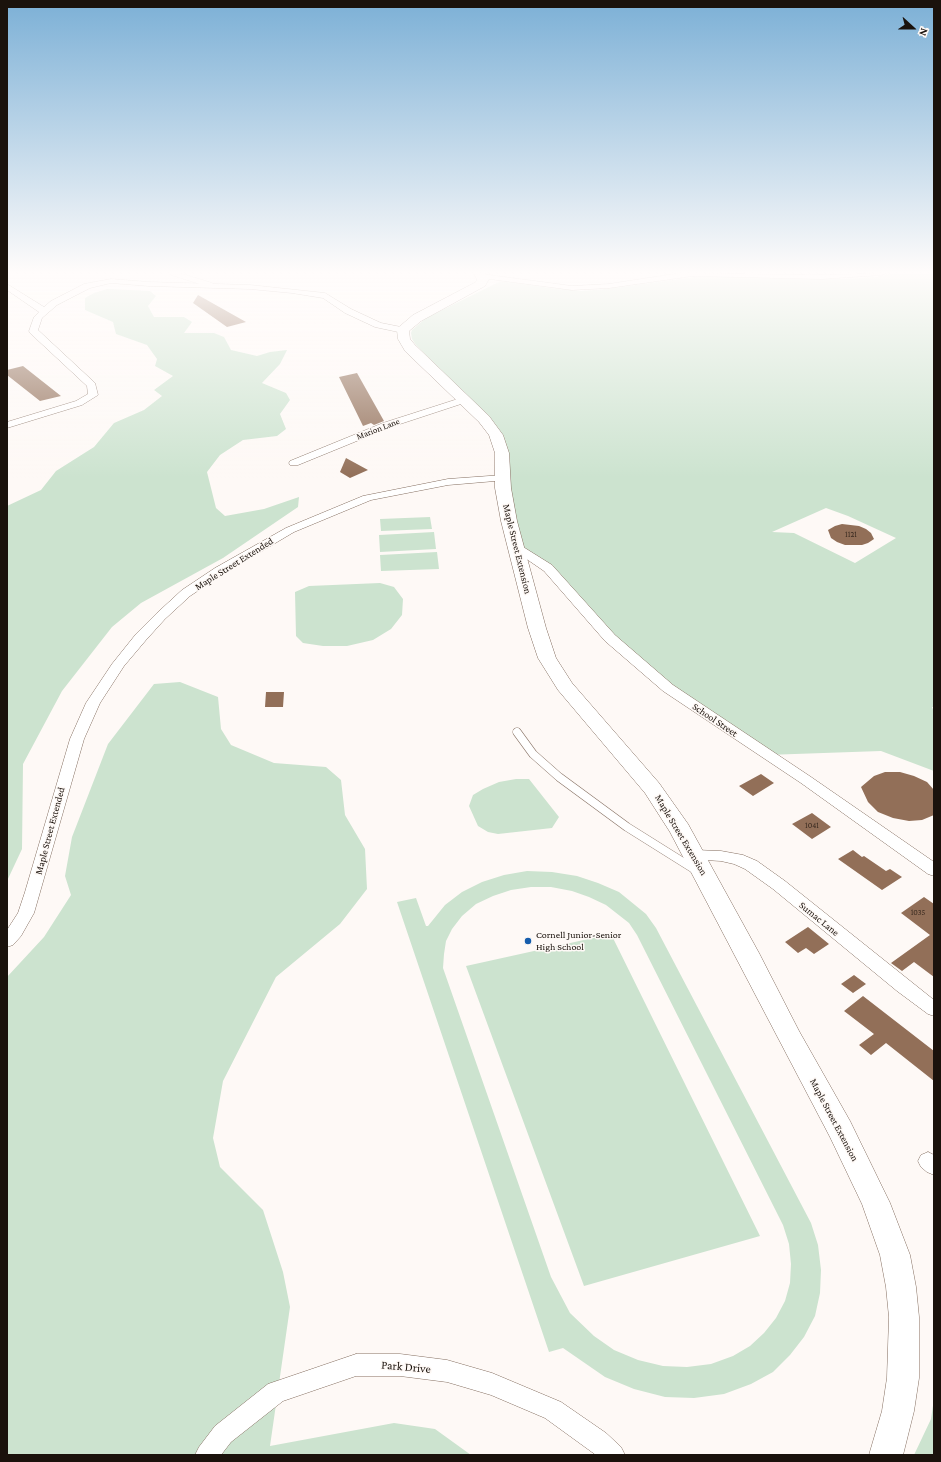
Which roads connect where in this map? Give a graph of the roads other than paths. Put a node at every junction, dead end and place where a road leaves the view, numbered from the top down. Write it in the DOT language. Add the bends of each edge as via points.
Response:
graph roads {
  1 [pos="44,341"];
  2 [pos="405,341"];
  3 [pos="464,400"];
  4 [pos="7,425"];
  5 [pos="294,463"];
  6 [pos="503,478"];
  7 [pos="516,547"];
  8 [pos="517,732"];
  9 [pos="694,855"];
  10 [pos="934,870"];
  11 [pos="707,877"];
  12 [pos="7,941"];
  13 [pos="934,1009"];
  14 [pos="207,1455"];
  15 [pos="613,1455"];
  16 [pos="886,1455"];
  1 -- 4 [label="street" via="92,385 93,395 79,403"];
  2 -- 3 [label="street, Maple Street Extension"];
  3 -- 5 [label="street, Marion Lane" via="387,425"];
  3 -- 6 [label="street, Maple Street Extension" via="484,419 499,442"];
  6 -- 7 [label="street, Maple Street Extension" via="505,501"];
  6 -- 12 [label="street, Maple Street Extended" via="448,482 367,498 290,530 219,570 161,616 119,664 93,703 77,739 65,777 34,892 26,913"];
  7 -- 9 [label="street, Maple Street Extension" via="542,644 556,673 652,788"];
  7 -- 10 [label="street, School Street" via="548,568 610,638 668,688"];
  8 -- 11 [label="lane" via="533,754 559,778 626,827"];
  9 -- 11 [label="street, Maple Street Extension"];
  9 -- 13 [label="street, Sumac Lane" via="721,856 751,865"];
  11 -- 16 [label="street, Maple Street Extension" via="863,1174 895,1255 901,1287 905,1348 898,1411"];
  14 -- 15 [label="street, Park Drive" via="223,1434 276,1392 356,1365 400,1365 447,1371 492,1384 553,1410 598,1441"];
}
